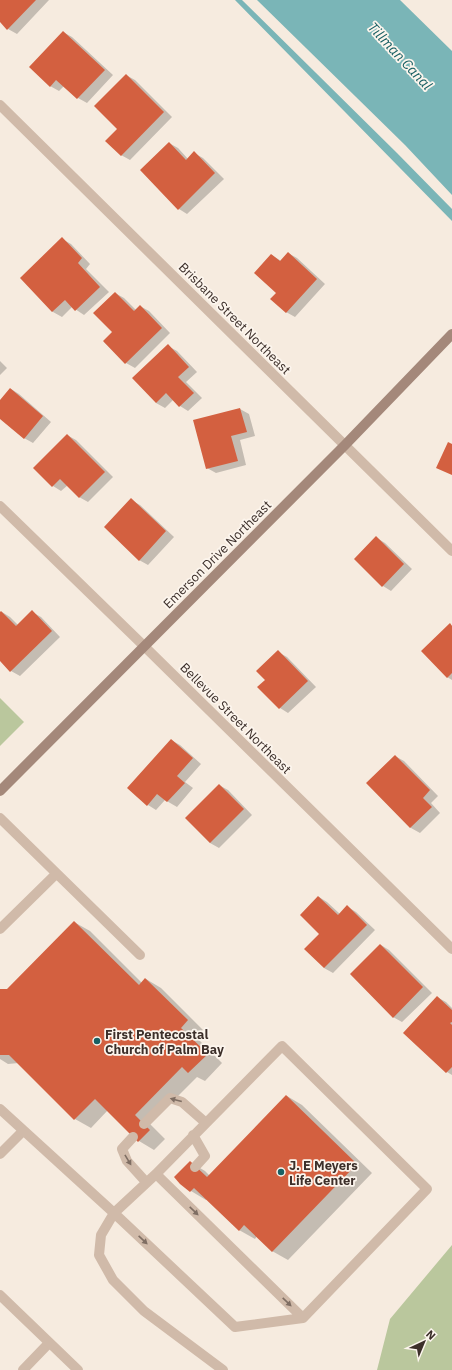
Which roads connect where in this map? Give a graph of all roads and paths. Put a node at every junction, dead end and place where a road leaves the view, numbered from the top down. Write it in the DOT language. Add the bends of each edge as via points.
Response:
graph roads {
  1 [pos="0,105"];
  2 [pos="452,334"];
  3 [pos="345,445"];
  4 [pos="0,506"];
  5 [pos="452,551"];
  6 [pos="144,646"];
  7 [pos="0,791"];
  8 [pos="0,818"];
  9 [pos="56,874"];
  10 [pos="0,929"];
  11 [pos="452,949"];
  12 [pos="140,955"];
  13 [pos="0,1109"];
  14 [pos="206,1123"];
  15 [pos="144,1124"];
  16 [pos="23,1131"];
  17 [pos="193,1135"];
  18 [pos="133,1137"];
  19 [pos="0,1154"];
  20 [pos="195,1167"];
  21 [pos="156,1174"];
  22 [pos="146,1182"];
  23 [pos="114,1213"];
  24 [pos="0,1295"];
  25 [pos="303,1318"];
  26 [pos="49,1343"];
  27 [pos="23,1370"];
  28 [pos="78,1370"];
  29 [pos="223,1370"];
  1 -- 3 [label="street, Brisbane Street Northeast"];
  2 -- 3 [label="street, Emerson Drive Northeast"];
  3 -- 5 [label="street, Brisbane Street Northeast"];
  3 -- 6 [label="street, Emerson Drive Northeast"];
  4 -- 6 [label="street, Bellevue Street Northeast"];
  6 -- 7 [label="street, Emerson Drive Northeast"];
  6 -- 11 [label="street, Bellevue Street Northeast"];
  8 -- 9 [label="street"];
  9 -- 10 [label="street"];
  9 -- 12 [label="street"];
  13 -- 16 [label="street"];
  14 -- 15 [label="street, one-way" via="182,1102 170,1098"];
  14 -- 17 [label="street"];
  14 -- 25 [label="street" via="282,1046 427,1189"];
  16 -- 19 [label="street"];
  16 -- 23 [label="street"];
  17 -- 20 [label="street" via="205,1156"];
  17 -- 21 [label="street"];
  18 -- 22 [label="street, one-way" via="122,1149 127,1161"];
  21 -- 22 [label="street"];
  21 -- 25 [label="street, one-way" via="176,1187"];
  22 -- 23 [label="street"];
  23 -- 25 [label="street, one-way" via="235,1327"];
  23 -- 29 [label="street" via="101,1235 99,1254 113,1280 144,1311"];
  24 -- 26 [label="street"];
  26 -- 27 [label="street"];
  26 -- 28 [label="street"];
}
